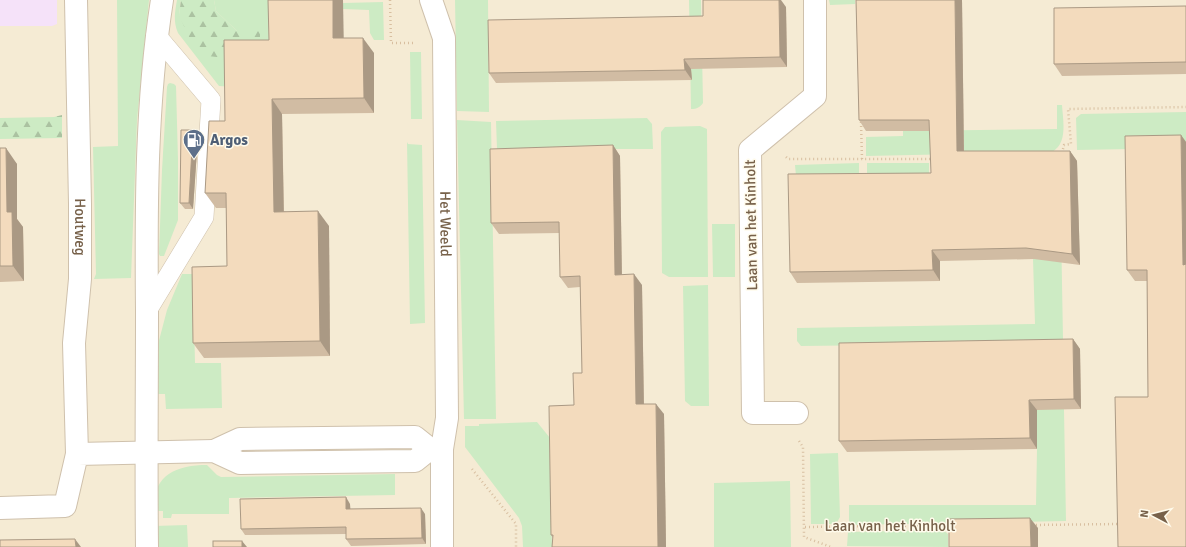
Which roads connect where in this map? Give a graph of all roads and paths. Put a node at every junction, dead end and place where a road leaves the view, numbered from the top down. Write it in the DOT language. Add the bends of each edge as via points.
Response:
graph roads {
  1 [pos="76,0"];
  2 [pos="162,0"];
  3 [pos="431,0"];
  4 [pos="815,0"];
  5 [pos="156,35"];
  6 [pos="1186,107"];
  7 [pos="861,119"];
  8 [pos="767,136"];
  9 [pos="1062,157"];
  10 [pos="938,158"];
  11 [pos="862,159"];
  12 [pos="147,311"];
  13 [pos="795,413"];
  14 [pos="436,450"];
  15 [pos="146,452"];
  16 [pos="77,454"];
  17 [pos="0,508"];
  18 [pos="955,525"];
  19 [pos="1026,525"];
  20 [pos="805,527"];
  21 [pos="1121,531"];
  22 [pos="147,547"];
  23 [pos="442,547"];
  24 [pos="516,547"];
  25 [pos="831,547"];
  1 -- 16 [label="street, Houtweg" via="80,204 80,279 74,343"];
  2 -- 5 [label="street"];
  3 -- 14 [label="street, Het Weeld" via="444,38 446,418"];
  4 -- 8 [label="street, Laan van het Kinholt" via="816,96"];
  5 -- 12 [label="street" via="150,123"];
  5 -- 12 [label="lane" via="211,100 204,217"];
  6 -- 9 [label="path" via="1068,109 1071,144 1064,145"];
  7 -- 11 [label="path"];
  8 -- 11 [label="path" via="788,159"];
  8 -- 13 [label="street, Laan van het Kinholt" via="750,150 753,414"];
  10 -- 11 [label="path"];
  12 -- 15 [label="street"];
  13 -- 20 [label="path" via="793,433 803,447"];
  14 -- 15 [label="street" via="415,461 240,463 214,451"];
  14 -- 23 [label="street, Het Weeld"];
  14 -- 24 [label="path" via="468,465 516,524"];
  15 -- 16 [label="street"];
  15 -- 22 [label="street"];
  16 -- 17 [label="street, Houtweg" via="65,506"];
  18 -- 20 [label="path, Laan van het Kinholt"];
  19 -- 21 [label="path" via="1120,524"];
  20 -- 25 [label="path" via="804,537"];
}
